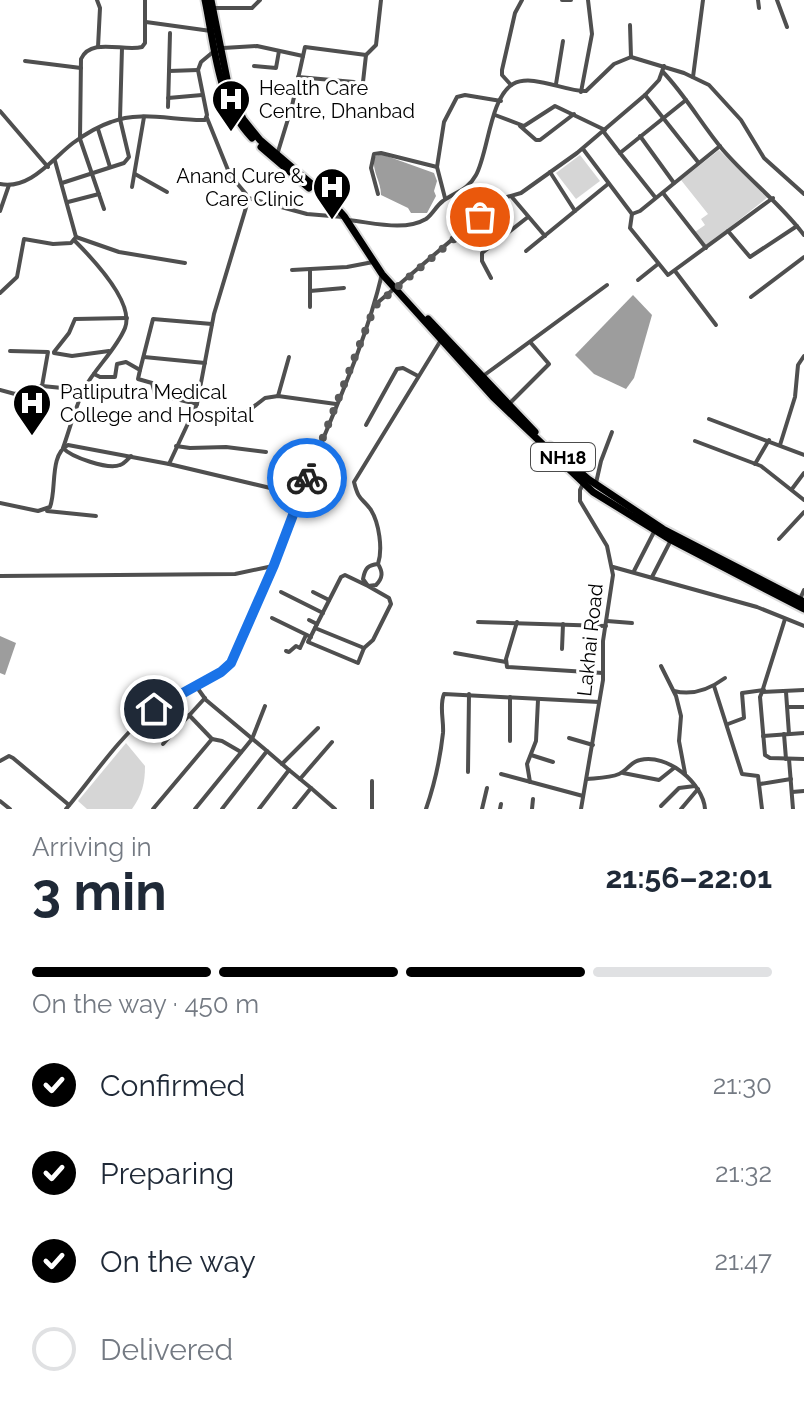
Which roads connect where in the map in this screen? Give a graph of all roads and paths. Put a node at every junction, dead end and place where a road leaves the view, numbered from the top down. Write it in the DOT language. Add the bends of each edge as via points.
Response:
graph roads {
  1 [pos="145,0"];
  2 [pos="260,0"];
  3 [pos="381,0"];
  4 [pos="522,0"];
  5 [pos="562,0"];
  6 [pos="571,0"];
  7 [pos="588,0"];
  8 [pos="703,0"];
  9 [pos="758,0"];
  10 [pos="777,0"];
  11 [pos="99,1"];
  12 [pos="210,3"];
  13 [pos="759,8"];
  14 [pos="146,22"];
  15 [pos="630,25"];
  16 [pos="787,27"];
  17 [pos="211,31"];
  18 [pos="170,33"];
  19 [pos="563,41"];
  20 [pos="98,47"];
  21 [pos="122,48"];
  22 [pos="217,50"];
  23 [pos="279,51"];
  24 [pos="366,55"];
  25 [pos="303,56"];
  26 [pos="631,57"];
  27 [pos="25,61"];
  28 [pos="254,66"];
  29 [pos="81,68"];
  30 [pos="663,69"];
  31 [pos="198,70"];
  32 [pos="169,71"];
  33 [pos="298,77"];
  34 [pos="693,77"];
  35 [pos="354,82"];
  36 [pos="556,84"];
  37 [pos="511,85"];
  38 [pos="362,91"];
  39 [pos="581,92"];
  40 [pos="202,95"];
  41 [pos="645,95"];
  42 [pos="168,98"];
  43 [pos="686,100"];
  44 [pos="501,101"];
  45 [pos="168,107"];
  46 [pos="0,111"];
  47 [pos="574,114"];
  48 [pos="495,115"];
  49 [pos="144,117"];
  50 [pos="663,117"];
  51 [pos="207,118"];
  52 [pos="120,119"];
  53 [pos="520,126"];
  54 [pos="98,129"];
  55 [pos="604,130"];
  56 [pos="640,136"];
  57 [pos="80,139"];
  58 [pos="720,146"];
  59 [pos="582,149"];
  60 [pos="620,153"];
  61 [pos="276,157"];
  62 [pos="55,161"];
  63 [pos="699,163"];
  64 [pos="48,167"];
  65 [pos="110,167"];
  66 [pos="437,167"];
  67 [pos="550,172"];
  68 [pos="92,173"];
  69 [pos="135,174"];
  70 [pos="62,183"];
  71 [pos="674,183"];
  72 [pos="0,184"];
  73 [pos="608,184"];
  74 [pos="9,185"];
  75 [pos="132,187"];
  76 [pos="167,192"];
  77 [pos="662,192"];
  78 [pos="99,194"];
  79 [pos="378,194"];
  80 [pos="804,194"];
  81 [pos="511,196"];
  82 [pos="248,198"];
  83 [pos="445,198"];
  84 [pos="655,198"];
  85 [pos="773,198"];
  86 [pos="68,202"];
  87 [pos="104,209"];
  88 [pos="0,211"];
  89 [pos="575,211"];
  90 [pos="632,214"];
  91 [pos="528,217"];
  92 [pos="346,218"];
  93 [pos="797,226"];
  94 [pos="728,231"];
  95 [pos="804,235"];
  96 [pos="545,236"];
  97 [pos="75,239"];
  98 [pos="706,248"];
  99 [pos="526,251"];
  100 [pos="368,252"];
  101 [pos="804,257"];
  102 [pos="373,262"];
  103 [pos="185,263"];
  104 [pos="658,264"];
  105 [pos="310,269"];
  106 [pos="292,270"];
  107 [pos="675,271"];
  108 [pos="382,274"];
  109 [pos="491,278"];
  110 [pos="638,280"];
  111 [pos="607,285"];
  112 [pos="396,287"];
  113 [pos="344,288"];
  114 [pos="310,291"];
  115 [pos="0,293"];
  116 [pos="751,297"];
  117 [pos="375,306"];
  118 [pos="310,307"];
  119 [pos="127,318"];
  120 [pos="212,324"];
  121 [pos="716,325"];
  122 [pos="441,340"];
  123 [pos="531,342"];
  124 [pos="10,351"];
  125 [pos="109,351"];
  126 [pos="51,352"];
  127 [pos="804,356"];
  128 [pos="144,357"];
  129 [pos="289,357"];
  130 [pos="205,363"];
  131 [pos="140,370"];
  132 [pos="94,374"];
  133 [pos="418,376"];
  134 [pos="481,377"];
  135 [pos="42,386"];
  136 [pos="488,388"];
  137 [pos="0,390"];
  138 [pos="84,390"];
  139 [pos="278,396"];
  140 [pos="336,404"];
  141 [pos="508,404"];
  142 [pos="196,407"];
  143 [pos="709,419"];
  144 [pos="366,425"];
  145 [pos="612,432"];
  146 [pos="769,440"];
  147 [pos="695,441"];
  148 [pos="780,445"];
  149 [pos="176,446"];
  150 [pos="63,448"];
  151 [pos="266,452"];
  152 [pos="804,454"];
  153 [pos="131,456"];
  154 [pos="169,464"];
  155 [pos="755,464"];
  156 [pos="804,473"];
  157 [pos="586,481"];
  158 [pos="596,485"];
  159 [pos="792,489"];
  160 [pos="300,495"];
  161 [pos="804,500"];
  162 [pos="0,503"];
  163 [pos="45,511"];
  164 [pos="804,512"];
  165 [pos="96,516"];
  166 [pos="655,530"];
  167 [pos="779,539"];
  168 [pos="671,540"];
  169 [pos="378,564"];
  170 [pos="274,565"];
  171 [pos="613,567"];
  172 [pos="633,572"];
  173 [pos="0,576"];
  174 [pos="652,577"];
  175 [pos="368,586"];
  176 [pos="804,590"];
  177 [pos="281,592"];
  178 [pos="313,592"];
  179 [pos="329,600"];
  180 [pos="802,601"];
  181 [pos="804,609"];
  182 [pos="323,613"];
  183 [pos="272,618"];
  184 [pos="785,619"];
  185 [pos="309,620"];
  186 [pos="478,622"];
  187 [pos="517,622"];
  188 [pos="606,623"];
  189 [pos="632,623"];
  190 [pos="563,624"];
  191 [pos="316,626"];
  192 [pos="804,626"];
  193 [pos="309,636"];
  194 [pos="364,648"];
  195 [pos="562,649"];
  196 [pos="286,651"];
  197 [pos="455,653"];
  198 [pos="506,662"];
  199 [pos="661,666"];
  200 [pos="603,673"];
  201 [pos="725,678"];
  202 [pos="196,686"];
  203 [pos="714,686"];
  204 [pos="804,690"];
  205 [pos="674,691"];
  206 [pos="763,691"];
  207 [pos="786,692"];
  208 [pos="469,694"];
  209 [pos="510,697"];
  210 [pos="205,698"];
  211 [pos="538,700"];
  212 [pos="599,702"];
  213 [pos="265,706"];
  214 [pos="788,707"];
  215 [pos="804,707"];
  216 [pos="188,714"];
  217 [pos="728,724"];
  218 [pos="318,728"];
  219 [pos="804,733"];
  220 [pos="786,734"];
  221 [pos="762,736"];
  222 [pos="569,738"];
  223 [pos="212,739"];
  224 [pos="252,739"];
  225 [pos="510,741"];
  226 [pos="332,742"];
  227 [pos="163,744"];
  228 [pos="593,745"];
  229 [pos="267,751"];
  230 [pos="241,752"];
  231 [pos="531,755"];
  232 [pos="787,759"];
  233 [pos="804,759"];
  234 [pos="0,761"];
  235 [pos="553,762"];
  236 [pos="282,764"];
  237 [pos="674,768"];
  238 [pos="289,770"];
  239 [pos="468,772"];
  240 [pos="623,773"];
  241 [pos="501,774"];
  242 [pos="686,776"];
  243 [pos="300,779"];
  244 [pos="587,779"];
  245 [pos="791,779"];
  246 [pos="372,781"];
  247 [pos="530,782"];
  248 [pos="760,784"];
  249 [pos="697,787"];
  250 [pos="311,788"];
  251 [pos="487,788"];
  252 [pos="804,791"];
  253 [pos="792,792"];
  254 [pos="583,796"];
  255 [pos="533,799"];
  256 [pos="0,801"];
  257 [pos="327,806"];
  258 [pos="661,806"];
  259 [pos="67,807"];
  260 [pos="10,809"];
  261 [pos="153,809"];
  262 [pos="195,809"];
  263 [pos="222,809"];
  264 [pos="259,809"];
  265 [pos="294,809"];
  266 [pos="335,809"];
  267 [pos="372,809"];
  268 [pos="426,809"];
  269 [pos="482,809"];
  270 [pos="532,809"];
  271 [pos="581,809"];
  272 [pos="681,809"];
  273 [pos="705,809"];
  274 [pos="762,809"];
  275 [pos="793,809"];
  1 -- 14 [label="street"];
  2 -- 12 [label="street" via="252,8"];
  3 -- 24 [label="street" via="376,45"];
  4 -- 37 [label="street" via="502,70"];
  5 -- 6 [label="street"];
  7 -- 39 [label="street" via="592,34"];
  8 -- 34 [label="street"];
  9 -- 13 [label="street"];
  10 -- 16 [label="street"];
  11 -- 20 [label="street"];
  12 -- 17 [label="highway, NH18"];
  12 -- 22 [label="highway, NH18"];
  14 -- 17 [label="street"];
  14 -- 21 [label="street" via="142,47"];
  15 -- 26 [label="street"];
  17 -- 22 [label="highway, NH18"];
  18 -- 32 [label="street"];
  19 -- 36 [label="street"];
  20 -- 21 [label="street"];
  20 -- 29 [label="street" via="84,53"];
  21 -- 52 [label="street"];
  22 -- 23 [label="street" via="257,46"];
  22 -- 31 [label="street"];
  22 -- 61 [label="highway, NH18" via="238,110"];
  23 -- 25 [label="street"];
  23 -- 28 [label="street" via="276,68"];
  24 -- 25 [label="street" via="305,47"];
  24 -- 38 [label="street"];
  25 -- 33 [label="street"];
  26 -- 30 [label="street"];
  26 -- 39 [label="street" via="614,64"];
  27 -- 29 [label="street"];
  29 -- 57 [label="street"];
  30 -- 34 [label="street"];
  30 -- 41 [label="street"];
  30 -- 43 [label="street"];
  31 -- 32 [label="street"];
  31 -- 40 [label="street"];
  32 -- 42 [label="street"];
  33 -- 35 [label="street"];
  33 -- 61 [label="street"];
  34 -- 80 [label="street" via="712,88 741,120 764,158"];
  36 -- 37 [label="street"];
  36 -- 39 [label="street"];
  37 -- 44 [label="street"];
  40 -- 42 [label="street"];
  40 -- 51 [label="street"];
  41 -- 50 [label="street"];
  41 -- 55 [label="street"];
  42 -- 45 [label="street"];
  43 -- 50 [label="street"];
  43 -- 58 [label="street"];
  44 -- 48 [label="street"];
  44 -- 66 [label="street" via="457,97 444,122"];
  46 -- 64 [label="street"];
  47 -- 53 [label="street" via="555,106"];
  47 -- 53 [label="street" via="540,140"];
  47 -- 55 [label="street"];
  48 -- 53 [label="street"];
  48 -- 83 [label="street" via="477,174 463,190"];
  49 -- 51 [label="street"];
  49 -- 52 [label="street"];
  49 -- 69 [label="street"];
  50 -- 56 [label="street"];
  50 -- 63 [label="street"];
  51 -- 82 [label="street" via="230,175"];
  52 -- 54 [label="street"];
  52 -- 65 [label="street" via="129,157"];
  54 -- 57 [label="street"];
  54 -- 65 [label="street"];
  55 -- 59 [label="street"];
  55 -- 60 [label="street"];
  56 -- 60 [label="street"];
  56 -- 71 [label="street"];
  57 -- 62 [label="street"];
  57 -- 68 [label="street"];
  58 -- 63 [label="street"];
  58 -- 85 [label="street"];
  59 -- 67 [label="street"];
  59 -- 73 [label="street"];
  60 -- 84 [label="street"];
  61 -- 92 [label="highway, NH18"];
  62 -- 64 [label="street"];
  62 -- 70 [label="street"];
  63 -- 71 [label="street"];
  64 -- 74 [label="street"];
  65 -- 68 [label="street"];
  66 -- 79 [label="street" via="374,154 371,168"];
  66 -- 83 [label="street"];
  67 -- 81 [label="street"];
  67 -- 89 [label="street"];
  68 -- 70 [label="street"];
  68 -- 78 [label="street"];
  69 -- 75 [label="street"];
  69 -- 76 [label="street"];
  70 -- 86 [label="street"];
  71 -- 77 [label="street"];
  72 -- 74 [label="street"];
  73 -- 89 [label="street"];
  73 -- 90 [label="street"];
  74 -- 88 [label="street"];
  77 -- 84 [label="street"];
  77 -- 98 [label="street"];
  78 -- 86 [label="street"];
  78 -- 87 [label="street"];
  81 -- 91 [label="street"];
  81 -- 112 [label="street" via="500,199"];
  82 -- 92 [label="street"];
  82 -- 120 [label="street"];
  83 -- 92 [label="street" via="430,217 417,223"];
  84 -- 90 [label="street"];
  85 -- 93 [label="street"];
  85 -- 94 [label="street"];
  86 -- 97 [label="street"];
  89 -- 96 [label="street"];
  90 -- 104 [label="street" via="630,228"];
  91 -- 96 [label="street"];
  91 -- 109 [label="street" via="482,253"];
  92 -- 100 [label="highway, NH18"];
  93 -- 94 [label="street" via="750,257"];
  93 -- 95 [label="street"];
  94 -- 98 [label="street"];
  96 -- 99 [label="street"];
  97 -- 103 [label="street"];
  97 -- 115 [label="street" via="53,244 24,239 17,277"];
  97 -- 119 [label="street" via="100,265"];
  98 -- 107 [label="street"];
  100 -- 102 [label="highway, NH18"];
  100 -- 112 [label="highway, NH18"];
  101 -- 116 [label="street"];
  102 -- 105 [label="street"];
  102 -- 108 [label="highway, NH18"];
  104 -- 107 [label="street" via="666,274"];
  104 -- 110 [label="street"];
  105 -- 106 [label="street"];
  105 -- 114 [label="street"];
  107 -- 121 [label="street"];
  108 -- 112 [label="highway, NH18"];
  108 -- 117 [label="street"];
  111 -- 123 [label="street"];
  112 -- 117 [label="street"];
  112 -- 122 [label="highway, NH18"];
  112 -- 134 [label="highway, NH18"];
  113 -- 114 [label="street"];
  114 -- 118 [label="street"];
  117 -- 140 [label="street"];
  119 -- 125 [label="street"];
  119 -- 126 [label="street" via="75,319"];
  120 -- 128 [label="street" via="153,319"];
  120 -- 130 [label="street"];
  122 -- 133 [label="street"];
  122 -- 136 [label="highway, NH18"];
  123 -- 134 [label="street"];
  123 -- 141 [label="street" via="549,364"];
  124 -- 126 [label="street"];
  125 -- 126 [label="street" via="72,356"];
  125 -- 132 [label="street"];
  126 -- 135 [label="street"];
  127 -- 148 [label="street"];
  128 -- 130 [label="street"];
  128 -- 131 [label="street"];
  129 -- 139 [label="street"];
  130 -- 142 [label="street"];
  131 -- 132 [label="street" via="126,362 117,364 115,377"];
  131 -- 142 [label="street" via="138,379 152,383 155,394"];
  132 -- 138 [label="street"];
  133 -- 144 [label="street" via="397,369"];
  133 -- 169 [label="street" via="354,482 376,525"];
  134 -- 136 [label="highway, NH18"];
  135 -- 137 [label="street" via="15,394"];
  135 -- 138 [label="street"];
  136 -- 141 [label="highway, NH18"];
  136 -- 157 [label="highway, NH18"];
  138 -- 150 [label="street"];
  139 -- 140 [label="street"];
  139 -- 142 [label="street" via="265,398 248,411 207,415"];
  140 -- 160 [label="street"];
  141 -- 157 [label="highway, NH18"];
  142 -- 149 [label="street"];
  143 -- 146 [label="street"];
  145 -- 158 [label="street"];
  146 -- 148 [label="street"];
  146 -- 155 [label="street"];
  147 -- 155 [label="street"];
  148 -- 152 [label="street"];
  149 -- 151 [label="street"];
  149 -- 154 [label="street"];
  150 -- 153 [label="street" via="75,445"];
  150 -- 153 [label="street" via="76,458 113,466"];
  150 -- 163 [label="street" via="57,457 53,500"];
  153 -- 154 [label="street"];
  154 -- 160 [label="street"];
  155 -- 159 [label="street"];
  156 -- 159 [label="street"];
  157 -- 158 [label="highway, NH18"];
  157 -- 166 [label="highway, NH18"];
  157 -- 171 [label="street, Lakhai Road" via="580,501 607,546"];
  158 -- 180 [label="highway, NH18" via="663,529"];
  159 -- 161 [label="street"];
  160 -- 170 [label="street"];
  162 -- 163 [label="street"];
  163 -- 165 [label="street"];
  164 -- 167 [label="street"];
  166 -- 168 [label="highway, NH18"];
  166 -- 172 [label="street"];
  168 -- 174 [label="street"];
  168 -- 181 [label="highway, NH18"];
  169 -- 175 [label="street" via="381,580"];
  169 -- 175 [label="street" via="365,569"];
  170 -- 173 [label="street" via="235,574"];
  170 -- 202 [label="street" via="231,663"];
  171 -- 172 [label="street"];
  171 -- 188 [label="street, Lakhai Road"];
  172 -- 174 [label="street"];
  174 -- 184 [label="street"];
  175 -- 179 [label="street" via="343,575"];
  175 -- 194 [label="street" via="391,604"];
  176 -- 180 [label="street"];
  177 -- 182 [label="street"];
  178 -- 179 [label="street"];
  179 -- 182 [label="street"];
  182 -- 191 [label="street"];
  183 -- 193 [label="street"];
  184 -- 192 [label="street"];
  184 -- 206 [label="street"];
  185 -- 191 [label="street"];
  186 -- 187 [label="street"];
  187 -- 190 [label="street"];
  187 -- 198 [label="street"];
  188 -- 189 [label="street"];
  188 -- 190 [label="street"];
  188 -- 200 [label="street, Lakhai Road"];
  190 -- 195 [label="street"];
  191 -- 193 [label="street"];
  191 -- 194 [label="street"];
  193 -- 194 [label="street" via="308,642 358,663"];
  193 -- 196 [label="street" via="300,648"];
  197 -- 198 [label="street"];
  198 -- 200 [label="street" via="510,669"];
  199 -- 205 [label="street"];
  200 -- 212 [label="street, Lakhai Road"];
  201 -- 203 [label="street"];
  202 -- 210 [label="street"];
  202 -- 259 [label="street" via="143,718"];
  203 -- 205 [label="street"];
  203 -- 217 [label="street"];
  204 -- 207 [label="street"];
  205 -- 242 [label="street"];
  206 -- 207 [label="street"];
  206 -- 217 [label="street" via="742,693 744,718"];
  206 -- 221 [label="street"];
  207 -- 214 [label="street"];
  208 -- 209 [label="street"];
  208 -- 239 [label="street"];
  208 -- 268 [label="street" via="443,696 439,768"];
  209 -- 211 [label="street"];
  209 -- 225 [label="street"];
  210 -- 216 [label="street"];
  210 -- 224 [label="street"];
  211 -- 212 [label="street"];
  211 -- 231 [label="street"];
  212 -- 228 [label="street, Lakhai Road"];
  213 -- 224 [label="street"];
  214 -- 215 [label="street"];
  214 -- 220 [label="street"];
  216 -- 223 [label="street"];
  216 -- 227 [label="street"];
  217 -- 248 [label="street" via="742,774 756,774"];
  218 -- 236 [label="street"];
  219 -- 220 [label="street"];
  220 -- 221 [label="street"];
  220 -- 232 [label="street"];
  221 -- 232 [label="street" via="766,757"];
  222 -- 228 [label="street"];
  223 -- 230 [label="street"];
  223 -- 261 [label="street"];
  224 -- 229 [label="street"];
  224 -- 230 [label="street"];
  226 -- 243 [label="street"];
  228 -- 244 [label="street, Lakhai Road"];
  229 -- 236 [label="street"];
  229 -- 263 [label="street"];
  230 -- 262 [label="street"];
  231 -- 235 [label="street"];
  231 -- 247 [label="street"];
  232 -- 233 [label="street"];
  232 -- 245 [label="street"];
  234 -- 259 [label="street" via="13,758"];
  236 -- 238 [label="street"];
  237 -- 240 [label="street" via="659,780"];
  237 -- 240 [label="street" via="644,759"];
  237 -- 242 [label="street"];
  238 -- 243 [label="street"];
  238 -- 264 [label="street"];
  240 -- 244 [label="street"];
  241 -- 247 [label="street"];
  242 -- 249 [label="street"];
  243 -- 250 [label="street"];
  244 -- 254 [label="street, Lakhai Road"];
  245 -- 248 [label="street"];
  245 -- 253 [label="street"];
  246 -- 267 [label="street"];
  247 -- 254 [label="street"];
  248 -- 274 [label="street"];
  249 -- 258 [label="street" via="679,788"];
  249 -- 272 [label="street"];
  249 -- 273 [label="street"];
  250 -- 257 [label="street"];
  250 -- 265 [label="street"];
  251 -- 269 [label="street"];
  252 -- 253 [label="street"];
  253 -- 275 [label="street"];
  254 -- 271 [label="street, Lakhai Road"];
  255 -- 270 [label="street"];
  256 -- 260 [label="street"];
  257 -- 266 [label="street"];
}
